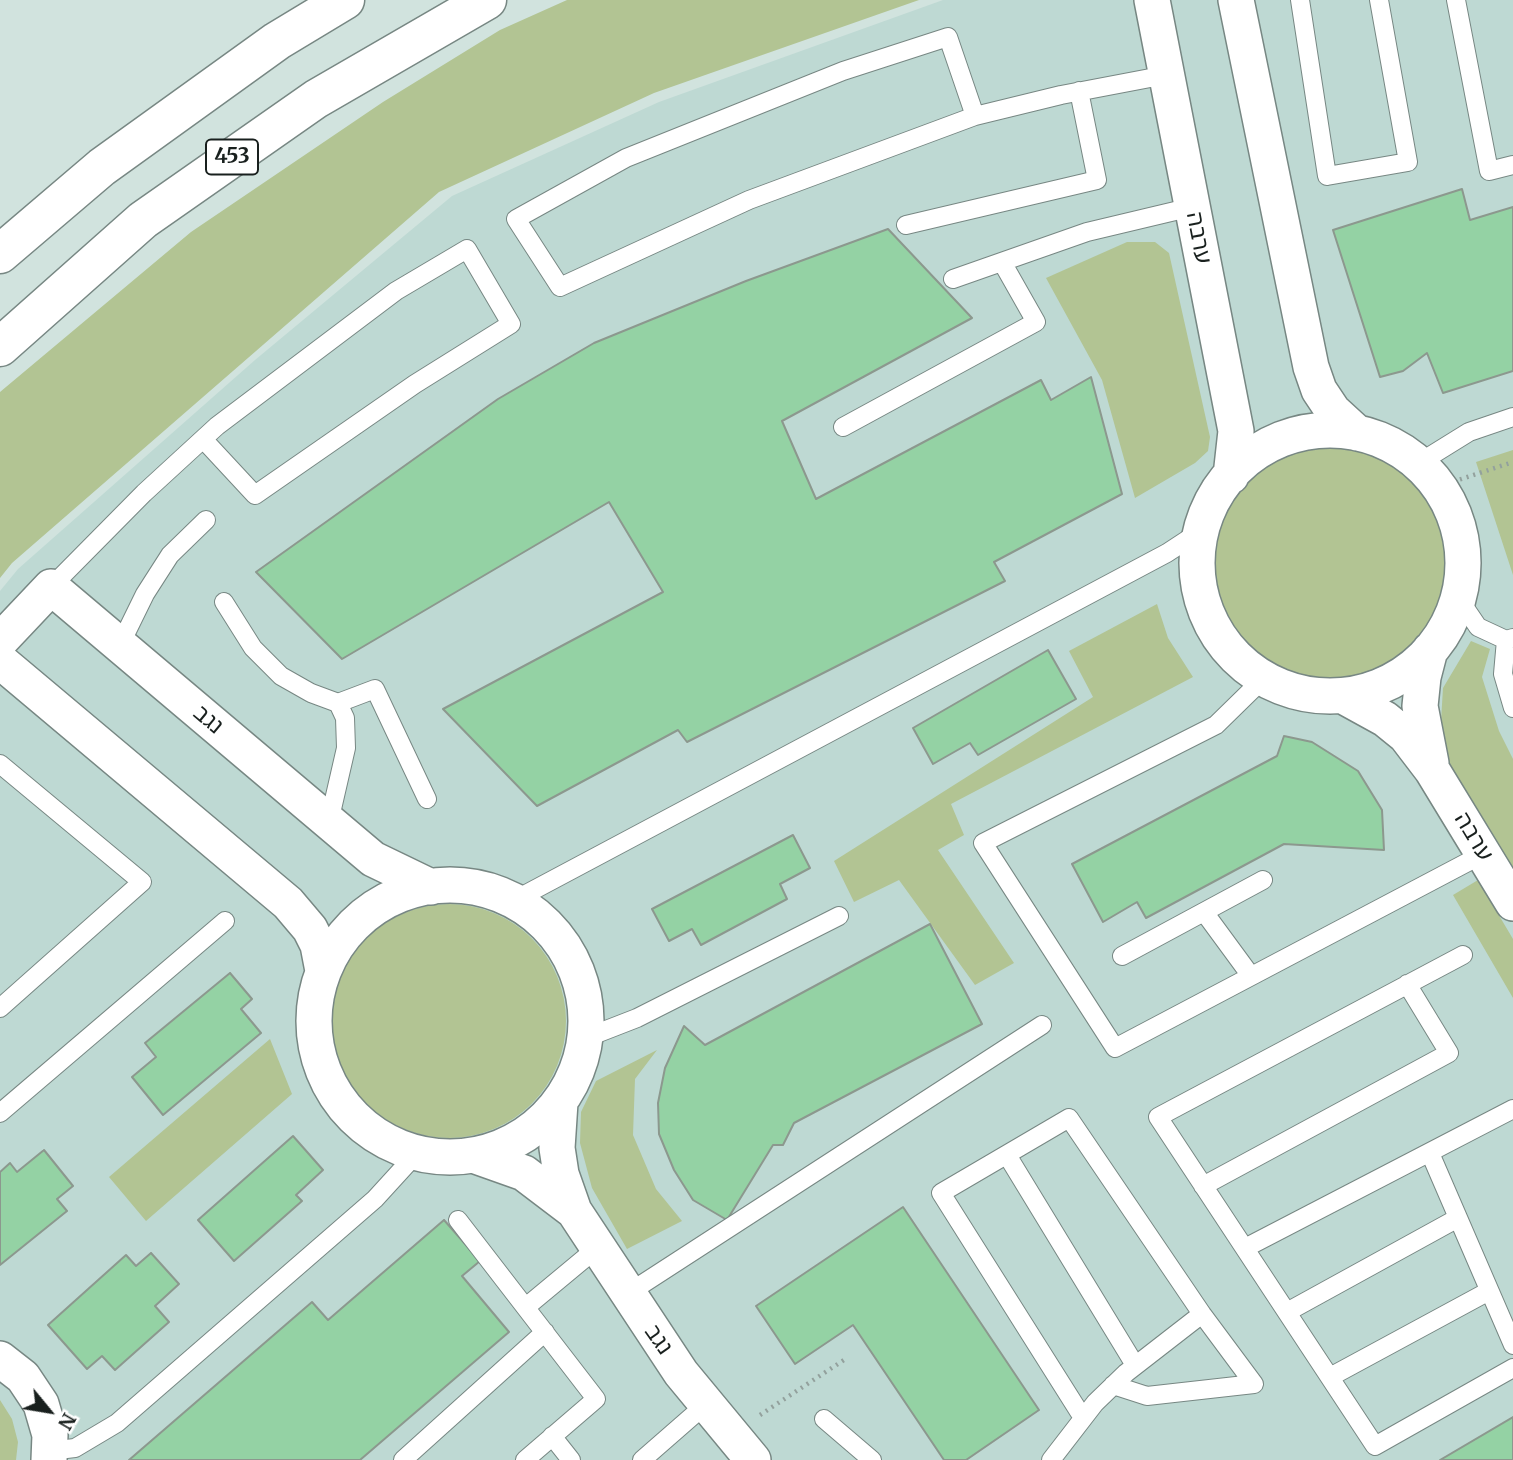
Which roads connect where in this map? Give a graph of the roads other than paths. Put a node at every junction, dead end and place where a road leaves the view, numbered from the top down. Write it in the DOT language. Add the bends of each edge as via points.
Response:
graph roads {
  1 [pos="345,0"];
  2 [pos="486,0"];
  3 [pos="1152,0"];
  4 [pos="1236,0"];
  5 [pos="1300,0"];
  6 [pos="1379,0"];
  7 [pos="1456,0"];
  8 [pos="1166,75"];
  9 [pos="1079,91"];
  10 [pos="975,116"];
  11 [pos="1513,165"];
  12 [pos="1192,207"];
  13 [pos="906,225"];
  14 [pos="0,254"];
  15 [pos="1002,262"];
  16 [pos="953,279"];
  17 [pos="0,347"];
  18 [pos="1513,417"];
  19 [pos="843,427"];
  20 [pos="1357,433"];
  21 [pos="203,439"];
  22 [pos="1430,475"];
  23 [pos="1231,476"];
  24 [pos="206,520"];
  25 [pos="1199,532"];
  26 [pos="51,587"];
  27 [pos="1459,599"];
  28 [pos="224,602"];
  29 [pos="1510,639"];
  30 [pos="0,641"];
  31 [pos="120,645"];
  32 [pos="1430,650"];
  33 [pos="0,661"];
  34 [pos="1262,680"];
  35 [pos="1345,696"];
  36 [pos="338,703"];
  37 [pos="1513,708"];
  38 [pos="0,764"];
  39 [pos="1433,770"];
  40 [pos="427,799"];
  41 [pos="328,822"];
  42 [pos="1483,854"];
  43 [pos="1263,880"];
  44 [pos="431,887"];
  45 [pos="513,901"];
  46 [pos="1513,903"];
  47 [pos="1204,912"];
  48 [pos="839,916"];
  49 [pos="225,921"];
  50 [pos="1463,955"];
  51 [pos="1122,956"];
  52 [pos="323,971"];
  53 [pos="1251,976"];
  54 [pos="1407,985"];
  55 [pos="0,1008"];
  56 [pos="1042,1025"];
  57 [pos="583,1039"];
  58 [pos="560,1102"];
  59 [pos="1513,1109"];
  60 [pos="0,1112"];
  61 [pos="417,1153"];
  62 [pos="1430,1153"];
  63 [pos="1007,1154"];
  64 [pos="476,1156"];
  65 [pos="1203,1186"];
  66 [pos="574,1211"];
  67 [pos="1458,1218"];
  68 [pos="458,1220"];
  69 [pos="597,1248"];
  70 [pos="1245,1248"];
  71 [pos="1489,1291"];
  72 [pos="627,1294"];
  73 [pos="526,1307"];
  74 [pos="1287,1312"];
  75 [pos="1202,1314"];
  76 [pos="545,1332"];
  77 [pos="1513,1345"];
  78 [pos="0,1359"];
  79 [pos="1135,1365"];
  80 [pos="1513,1368"];
  81 [pos="1330,1377"];
  82 [pos="1113,1385"];
  83 [pos="705,1405"];
  84 [pos="1083,1418"];
  85 [pos="824,1419"];
  86 [pos="552,1436"];
  87 [pos="49,1456"];
  88 [pos="403,1460"];
  89 [pos="525,1460"];
  90 [pos="571,1460"];
  91 [pos="642,1460"];
  92 [pos="753,1460"];
  93 [pos="872,1460"];
  94 [pos="1051,1460"];
  1 -- 14 [label="main road" via="277,41 102,167"];
  2 -- 17 [label="main road, 453" via="316,99 143,220"];
  3 -- 8 [label="street, ערבה"];
  4 -- 20 [label="street" via="1311,367 1333,411"];
  5 -- 6 [label="lane" via="1327,176 1408,162"];
  7 -- 11 [label="lane" via="1489,172"];
  8 -- 9 [label="lane"];
  8 -- 12 [label="street, ערבה"];
  9 -- 10 [label="lane"];
  9 -- 13 [label="lane" via="1097,180"];
  10 -- 10 [label="lane" via="749,200 560,287 516,219 626,158 843,71 948,37"];
  12 -- 15 [label="lane" via="1087,232"];
  12 -- 23 [label="street, ערבה" via="1236,431"];
  15 -- 16 [label="lane"];
  15 -- 19 [label="lane" via="1036,322"];
  18 -- 22 [label="lane" via="1469,432"];
  20 -- 22 [label="street" via="1380,439"];
  20 -- 23 [label="street" via="1307,431 1274,441 1244,460"];
  21 -- 21 [label="lane" via="396,291 467,249 511,324 405,390 255,495"];
  21 -- 26 [label="lane"];
  22 -- 27 [label="street" via="1458,521 1464,560"];
  23 -- 25 [label="street" via="1216,493"];
  24 -- 31 [label="lane" via="170,555"];
  25 -- 34 [label="street" via="1196,575 1207,617 1230,653"];
  25 -- 45 [label="lane"];
  26 -- 30 [label="street"];
  26 -- 31 [label="street, נגב"];
  27 -- 29 [label="lane" via="1478,626"];
  27 -- 32 [label="street" via="1443,635"];
  28 -- 36 [label="lane" via="253,648 281,676"];
  29 -- 37 [label="lane" via="1503,674"];
  31 -- 41 [label="street, נגב"];
  32 -- 35 [label="street" via="1386,685"];
  32 -- 39 [label="street, ערבה" via="1420,706"];
  33 -- 52 [label="street" via="288,903 310,929"];
  34 -- 35 [label="street" via="1303,695"];
  34 -- 53 [label="lane" via="1216,725 984,844 1115,1048"];
  35 -- 39 [label="street, ערבה" via="1406,736"];
  36 -- 40 [label="lane" via="375,689"];
  36 -- 41 [label="lane" via="345,718 346,748"];
  38 -- 55 [label="lane" via="142,882"];
  39 -- 42 [label="street, ערבה"];
  41 -- 44 [label="street, נגב" via="373,859"];
  42 -- 46 [label="street, ערבה"];
  42 -- 53 [label="lane"];
  43 -- 47 [label="lane"];
  44 -- 45 [label="street" via="485,888"];
  44 -- 52 [label="street" via="405,892 369,911 341,937"];
  45 -- 57 [label="street" via="558,936 579,975 586,1019"];
  47 -- 51 [label="lane"];
  47 -- 53 [label="lane"];
  48 -- 57 [label="lane" via="637,1018"];
  49 -- 60 [label="lane"];
  50 -- 54 [label="lane"];
  52 -- 61 [label="street" via="313,1008 316,1051 331,1090 358,1123 393,1146"];
  54 -- 65 [label="lane" via="1449,1053"];
  54 -- 65 [label="lane" via="1158,1116"];
  56 -- 72 [label="lane"];
  57 -- 58 [label="street" via="580,1062"];
  58 -- 64 [label="street" via="537,1127 508,1145"];
  58 -- 66 [label="street, נגב" via="556,1148"];
  59 -- 62 [label="lane"];
  61 -- 64 [label="street" via="434,1158"];
  61 -- 87 [label="lane" via="375,1199 117,1423 75,1448"];
  62 -- 67 [label="lane"];
  62 -- 70 [label="lane"];
  63 -- 75 [label="lane" via="1069,1118"];
  63 -- 79 [label="lane"];
  63 -- 84 [label="lane" via="941,1193"];
  64 -- 66 [label="street, נגב" via="524,1173"];
  65 -- 70 [label="lane"];
  66 -- 69 [label="street, נגב"];
  67 -- 71 [label="lane"];
  67 -- 74 [label="lane"];
  68 -- 73 [label="lane"];
  69 -- 72 [label="street, נגב"];
  69 -- 73 [label="lane"];
  70 -- 74 [label="lane"];
  71 -- 77 [label="lane"];
  71 -- 81 [label="lane"];
  72 -- 83 [label="street, נגב"];
  73 -- 76 [label="lane"];
  74 -- 81 [label="lane"];
  75 -- 79 [label="lane"];
  75 -- 82 [label="lane" via="1254,1384 1147,1396"];
  76 -- 86 [label="lane" via="596,1399"];
  76 -- 88 [label="lane"];
  78 -- 87 [label="street" via="23,1377 41,1404 50,1435"];
  79 -- 82 [label="lane"];
  80 -- 81 [label="lane" via="1375,1446"];
  82 -- 84 [label="lane"];
  83 -- 91 [label="lane"];
  83 -- 92 [label="street, נגב"];
  84 -- 94 [label="lane"];
  85 -- 93 [label="lane"];
  86 -- 89 [label="lane"];
  86 -- 90 [label="lane"];
}
